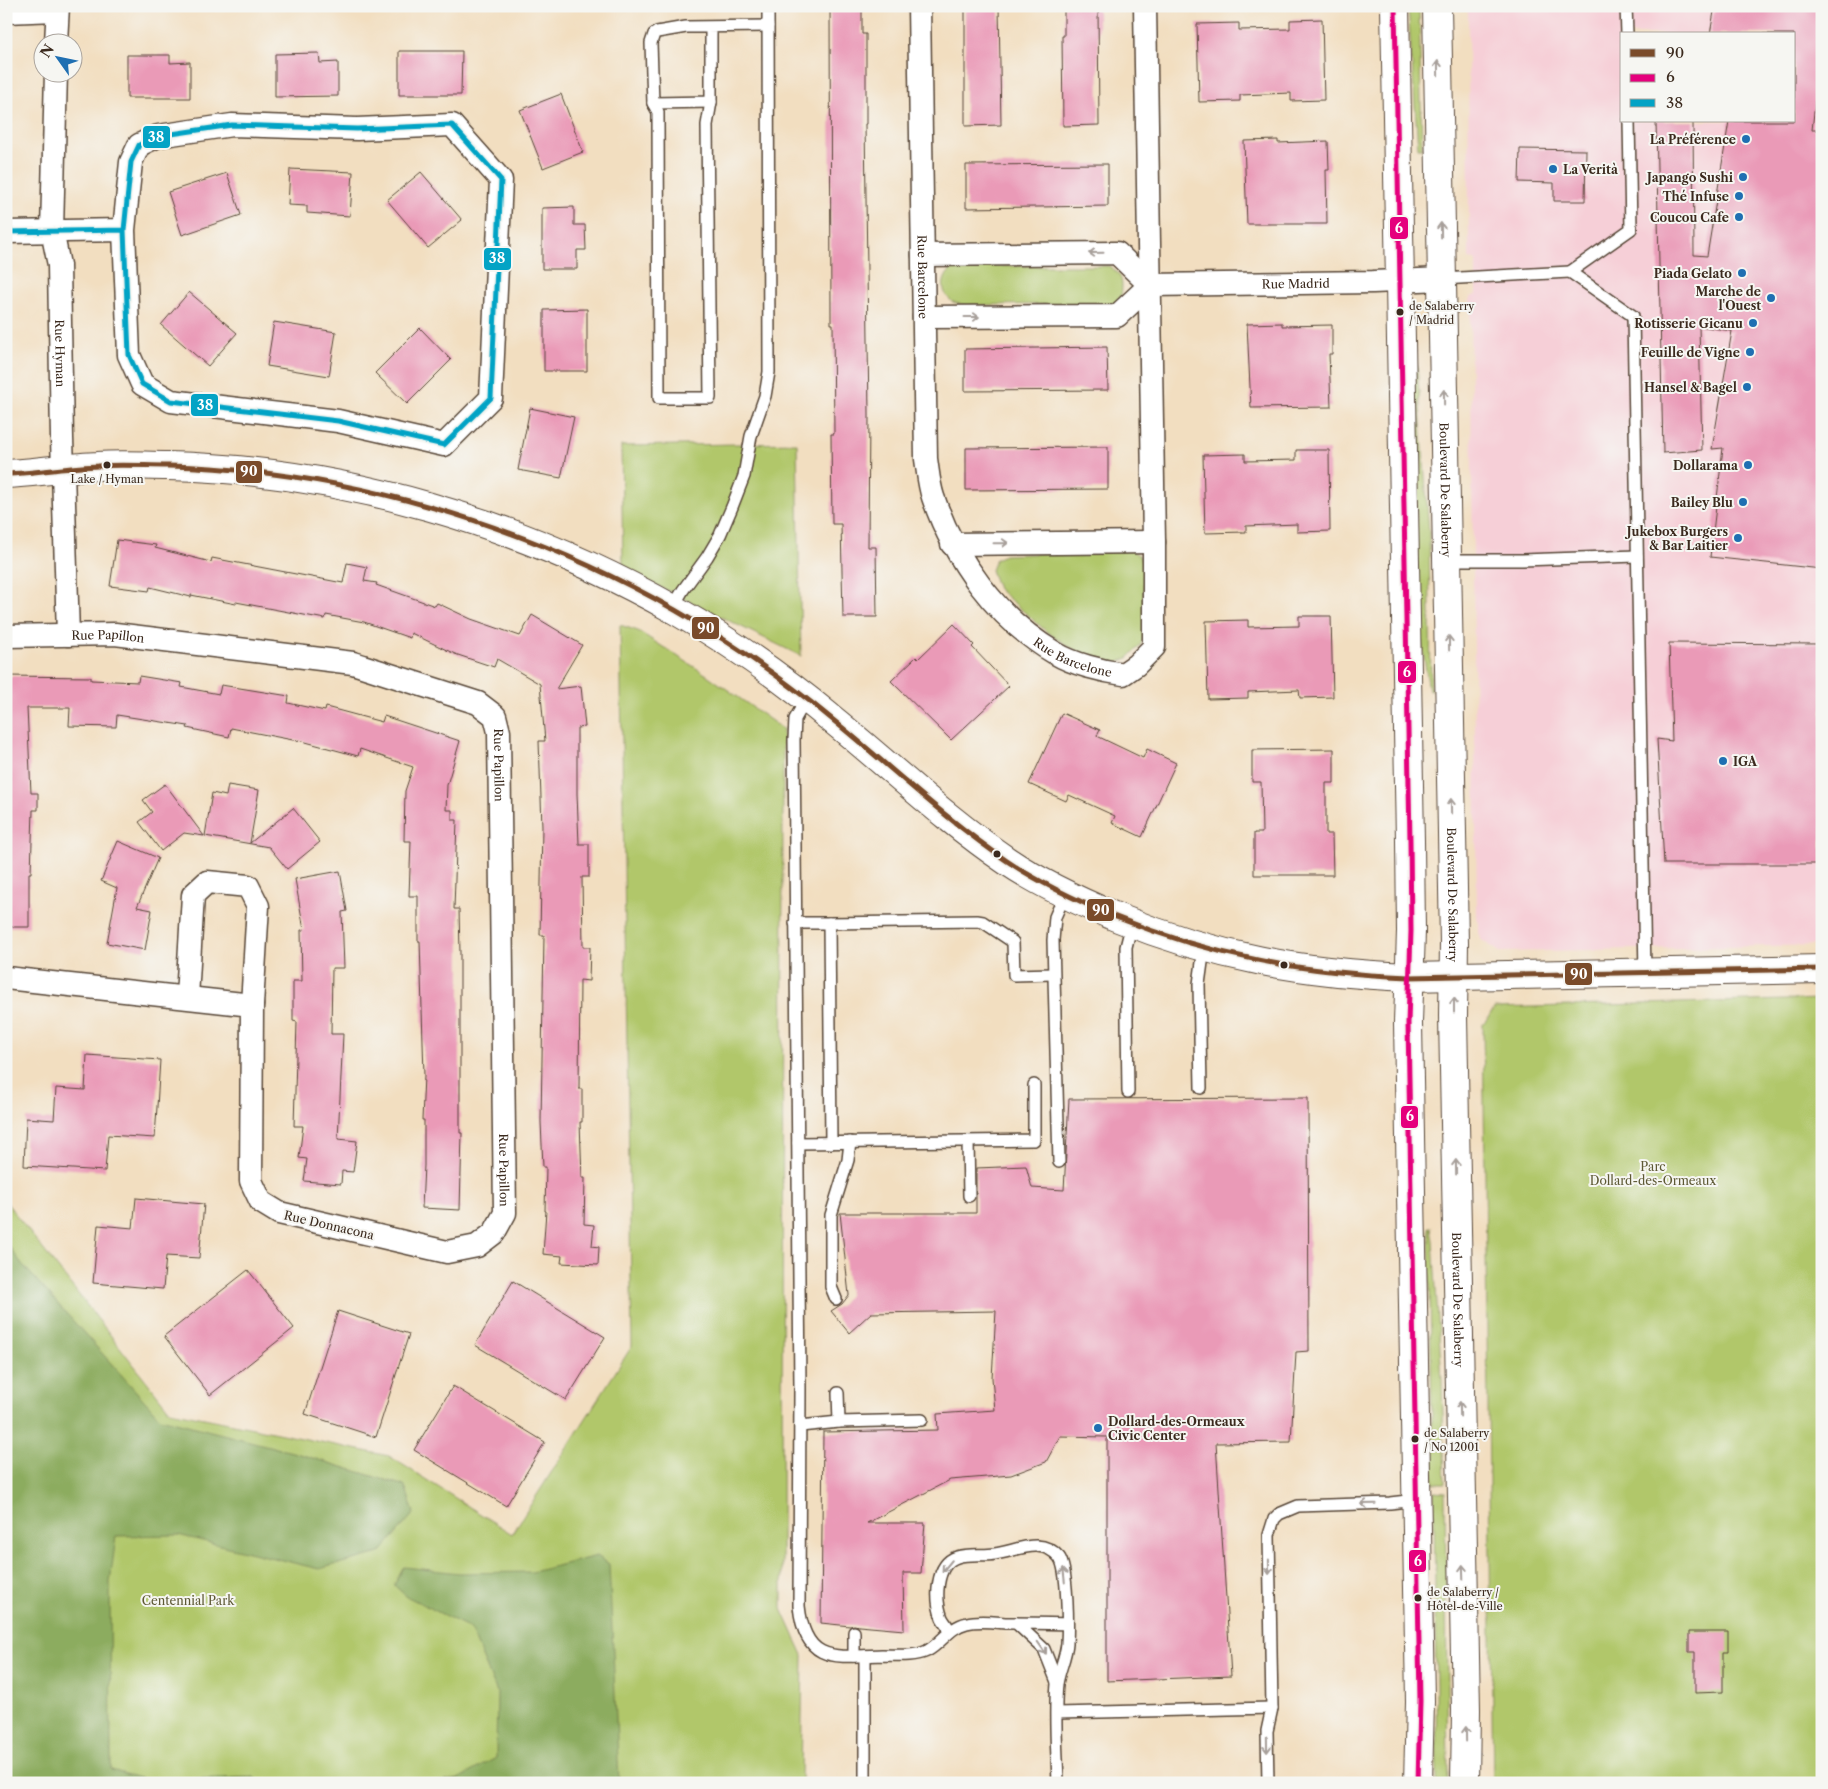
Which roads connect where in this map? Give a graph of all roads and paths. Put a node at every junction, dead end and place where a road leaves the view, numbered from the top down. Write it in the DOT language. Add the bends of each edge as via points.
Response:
graph roads {
  1 [pos="768,6"];
  2 [pos="919,6"];
  3 [pos="1145,6"];
  4 [pos="1396,6"];
  5 [pos="1437,6"];
  6 [pos="1626,6"];
  7 [pos="57,8"];
  8 [pos="6,12"];
  9 [pos="768,26"];
  10 [pos="711,27"];
  11 [pos="56,32"];
  12 [pos="1627,32"];
  13 [pos="56,82"];
  14 [pos="711,102"];
  15 [pos="653,103"];
  16 [pos="1629,122"];
  17 [pos="124,230"];
  18 [pos="52,231"];
  19 [pos="6,232"];
  20 [pos="923,255"];
  21 [pos="1570,272"];
  22 [pos="1442,279"];
  23 [pos="1401,281"];
  24 [pos="1150,284"];
  25 [pos="924,317"];
  26 [pos="63,470"];
  27 [pos="6,474"];
  28 [pos="1154,542"];
  29 [pos="952,544"];
  30 [pos="1637,556"];
  31 [pos="1447,560"];
  32 [pos="672,609"];
  33 [pos="68,635"];
  34 [pos="6,636"];
  35 [pos="807,698"];
  36 [pos="1065,894"];
  37 [pos="795,923"];
  38 [pos="828,923"];
  39 [pos="1132,923"];
  40 [pos="1204,948"];
  41 [pos="1822,969"];
  42 [pos="1646,973"];
  43 [pos="1053,974"];
  44 [pos="1409,977"];
  45 [pos="1453,977"];
  46 [pos="6,978"];
  47 [pos="187,997"];
  48 [pos="252,1004"];
  49 [pos="1034,1085"];
  50 [pos="1201,1088"];
  51 [pos="1128,1092"];
  52 [pos="968,1141"];
  53 [pos="850,1142"];
  54 [pos="798,1143"];
  55 [pos="831,1143"];
  56 [pos="1058,1162"];
  57 [pos="969,1196"];
  58 [pos="477,1246"];
  59 [pos="836,1299"];
  60 [pos="838,1393"];
  61 [pos="922,1420"];
  62 [pos="839,1422"];
  63 [pos="800,1426"];
  64 [pos="1416,1500"];
  65 [pos="1016,1623"];
  66 [pos="1066,1624"];
  67 [pos="950,1631"];
  68 [pos="854,1632"];
  69 [pos="860,1656"];
  70 [pos="1057,1682"];
  71 [pos="1272,1708"];
  72 [pos="1057,1713"];
  73 [pos="865,1783"];
  74 [pos="1058,1783"];
  75 [pos="1268,1783"];
  76 [pos="1418,1783"];
  77 [pos="1465,1783"];
  1 -- 9 [label="lane"];
  2 -- 20 [label="street, Rue Barcelone"];
  3 -- 24 [label="street, Rue Barcelone"];
  4 -- 23 [label="street"];
  22 -- 5 [label="street, Boulevard De Salaberry, one-way"];
  6 -- 12 [label="lane"];
  7 -- 8 [label="street"];
  7 -- 11 [label="street"];
  9 -- 10 [label="lane"];
  9 -- 32 [label="lane" via="769,372 765,396 750,436 744,476 732,508 711,550"];
  10 -- 14 [label="lane"];
  10 -- 15 [label="lane" via="662,30 654,34 651,43"];
  13 -- 18 [label="street, Rue Hyman"];
  14 -- 15 [label="lane"];
  14 -- 15 [label="lane" via="707,125 710,398 659,398 658,112"];
  16 -- 21 [label="lane" via="1631,229"];
  17 -- 17 [label="street" via="131,162 139,145 158,136 232,126 357,129 452,125 501,180 491,398 444,445 338,421 171,401 142,384 129,355"];
  17 -- 18 [label="street"];
  18 -- 19 [label="street"];
  18 -- 26 [label="street, Rue Hyman" via="59,264"];
  24 -- 20 [label="street, one-way" via="1117,253"];
  20 -- 25 [label="street, Rue Barcelone"];
  21 -- 22 [label="lane"];
  21 -- 30 [label="lane" via="1633,316"];
  22 -- 23 [label="street, Rue Madrid"];
  31 -- 22 [label="street, Boulevard De Salaberry, one-way"];
  23 -- 24 [label="street, Rue Madrid"];
  23 -- 44 [label="street" via="1410,841"];
  25 -- 24 [label="street, one-way" via="1117,316"];
  24 -- 28 [label="street, Rue Barcelone"];
  25 -- 29 [label="street, Rue Barcelone" via="926,459 933,496"];
  26 -- 27 [label="street"];
  26 -- 32 [label="street" via="97,466 216,468 296,478 378,495 512,534 599,572"];
  26 -- 33 [label="street, Rue Hyman"];
  29 -- 28 [label="street, one-way"];
  28 -- 29 [label="street, Rue Barcelone" via="1154,647 1123,674 1100,671 1055,654 1014,623 985,593"];
  30 -- 31 [label="lane"];
  30 -- 42 [label="lane"];
  45 -- 31 [label="street, Boulevard De Salaberry, one-way"];
  32 -- 35 [label="street" via="734,646"];
  33 -- 34 [label="street, Rue Papillon"];
  33 -- 58 [label="street, Rue Papillon" via="115,634 352,663 478,703 495,716 499,732 505,1213 494,1233"];
  35 -- 36 [label="street" via="962,828 1024,872"];
  35 -- 37 [label="lane" via="794,726"];
  36 -- 39 [label="street"];
  36 -- 43 [label="lane" via="1055,916"];
  37 -- 38 [label="lane"];
  37 -- 54 [label="lane"];
  38 -- 43 [label="lane" via="982,922 1013,942 1014,975"];
  38 -- 55 [label="lane"];
  39 -- 40 [label="street"];
  39 -- 51 [label="lane" via="1126,946"];
  40 -- 44 [label="street" via="1306,969"];
  40 -- 50 [label="lane" via="1200,976"];
  41 -- 42 [label="street"];
  42 -- 45 [label="street"];
  43 -- 56 [label="lane"];
  44 -- 45 [label="street"];
  44 -- 64 [label="street"];
  77 -- 45 [label="street, Boulevard De Salaberry, one-way"];
  46 -- 47 [label="street"];
  47 -- 48 [label="street"];
  47 -- 48 [label="street, Rue Donnacona" via="193,895 207,882 248,886 258,906"];
  48 -- 58 [label="street, Rue Donnacona" via="251,1181 261,1202 279,1213 447,1252"];
  49 -- 52 [label="lane" via="1034,1140"];
  52 -- 53 [label="lane"];
  52 -- 57 [label="lane"];
  53 -- 55 [label="lane"];
  53 -- 59 [label="lane" via="848,1160 831,1215 831,1287"];
  54 -- 55 [label="lane"];
  54 -- 63 [label="lane"];
  60 -- 62 [label="lane"];
  61 -- 62 [label="lane"];
  62 -- 63 [label="lane"];
  63 -- 69 [label="lane" via="801,1619 813,1646 830,1655"];
  64 -- 71 [label="lane, one-way" via="1390,1504 1298,1506 1283,1511 1274,1519 1268,1534"];
  64 -- 76 [label="street" via="1420,1701"];
  65 -- 66 [label="lane"];
  65 -- 67 [label="lane" via="975,1622"];
  65 -- 70 [label="lane, one-way" via="1044,1649"];
  66 -- 67 [label="lane, one-way" via="1064,1570 1060,1559 1043,1546 1029,1546 992,1554 958,1556 949,1562 940,1576 939,1602 942,1618"];
  66 -- 70 [label="lane" via="1067,1644"];
  67 -- 69 [label="lane" via="920,1654"];
  68 -- 69 [label="lane"];
  69 -- 73 [label="lane"];
  70 -- 72 [label="lane"];
  71 -- 72 [label="lane"];
  71 -- 75 [label="lane, one-way" via="1267,1731"];
  72 -- 74 [label="lane"];
}
